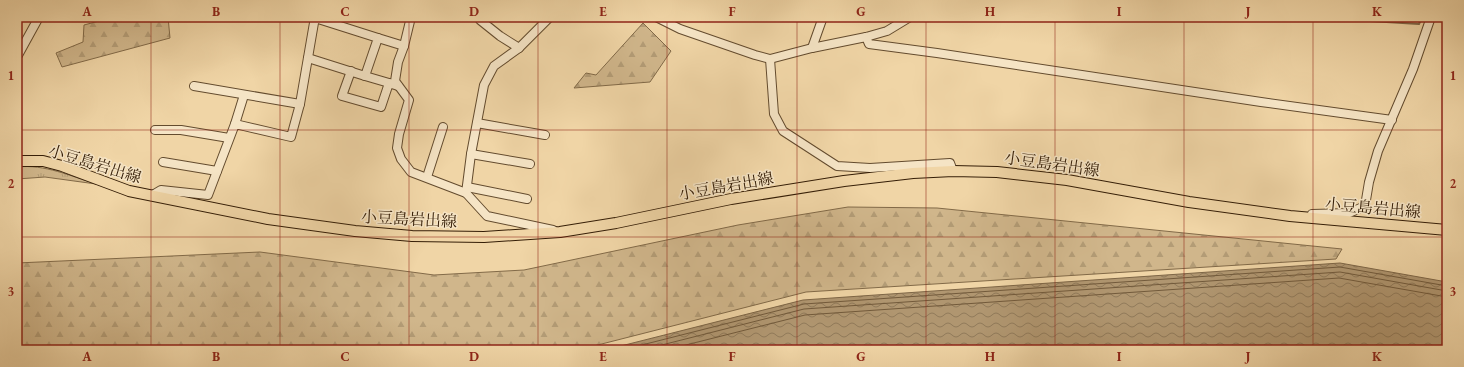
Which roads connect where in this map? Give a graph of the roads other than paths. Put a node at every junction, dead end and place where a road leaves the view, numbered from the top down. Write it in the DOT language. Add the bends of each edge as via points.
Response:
graph roads {
  1 [pos="40,17"];
  2 [pos="315,17"];
  3 [pos="411,17"];
  4 [pos="481,17"];
  5 [pos="550,17"];
  6 [pos="656,17"];
  7 [pos="823,17"];
  8 [pos="910,17"];
  9 [pos="1431,17"];
  10 [pos="866,37"];
  11 [pos="378,38"];
  12 [pos="404,46"];
  13 [pos="519,48"];
  14 [pos="812,48"];
  15 [pos="17,56"];
  16 [pos="308,58"];
  17 [pos="770,59"];
  18 [pos="351,71"];
  19 [pos="365,76"];
  20 [pos="388,83"];
  21 [pos="194,86"];
  22 [pos="398,86"];
  23 [pos="244,95"];
  24 [pos="300,104"];
  25 [pos="1392,120"];
  26 [pos="477,123"];
  27 [pos="235,124"];
  28 [pos="443,127"];
  29 [pos="155,130"];
  30 [pos="545,135"];
  31 [pos="229,138"];
  32 [pos="471,154"];
  33 [pos="17,161"];
  34 [pos="163,162"];
  35 [pos="530,164"];
  36 [pos="217,171"];
  37 [pos="953,171"];
  38 [pos="427,177"];
  39 [pos="467,190"];
  40 [pos="151,196"];
  41 [pos="527,199"];
  42 [pos="1290,216"];
  43 [pos="1447,230"];
  44 [pos="560,232"];
  1 -- 15 [label="street"];
  2 -- 11 [label="street"];
  2 -- 16 [label="street"];
  3 -- 12 [label="street"];
  4 -- 13 [label="street" via="480,20"];
  5 -- 13 [label="street"];
  6 -- 17 [label="street" via="680,28"];
  7 -- 14 [label="street"];
  8 -- 10 [label="street" via="887,32"];
  9 -- 25 [label="street"];
  10 -- 14 [label="street"];
  10 -- 25 [label="street" via="869,44"];
  11 -- 12 [label="street"];
  11 -- 19 [label="street"];
  12 -- 22 [label="street" via="395,81"];
  13 -- 26 [label="street" via="494,66 484,85"];
  14 -- 17 [label="street"];
  16 -- 18 [label="street"];
  16 -- 24 [label="street"];
  17 -- 37 [label="street" via="774,114 783,131 837,166 870,168 950,163"];
  18 -- 19 [label="street"];
  18 -- 20 [label="street" via="342,96 381,108"];
  19 -- 20 [label="street"];
  20 -- 22 [label="street"];
  21 -- 23 [label="street"];
  22 -- 38 [label="street" via="409,100 397,148 411,172"];
  23 -- 24 [label="street"];
  23 -- 27 [label="street"];
  24 -- 27 [label="street" via="291,137"];
  25 -- 42 [label="street" via="1376,157 1365,206 1349,213"];
  26 -- 30 [label="street"];
  26 -- 32 [label="street"];
  27 -- 31 [label="street"];
  28 -- 38 [label="street"];
  29 -- 31 [label="street" via="181,130"];
  31 -- 36 [label="street"];
  32 -- 35 [label="street"];
  32 -- 39 [label="street"];
  33 -- 40 [label="main road, 小豆島岩出線" via="62,166 129,191"];
  34 -- 36 [label="street"];
  36 -- 40 [label="street" via="208,195 161,190"];
  37 -- 42 [label="main road, 小豆島岩出線" via="997,172 1067,180 1189,202"];
  37 -- 44 [label="main road, 小豆島岩出線" via="844,181 732,199"];
  38 -- 39 [label="street"];
  39 -- 41 [label="street"];
  39 -- 44 [label="street" via="487,216"];
  40 -- 44 [label="main road, 小豆島岩出線" via="268,219 355,231 412,236 484,237"];
  42 -- 43 [label="main road, 小豆島岩出線"];
}
